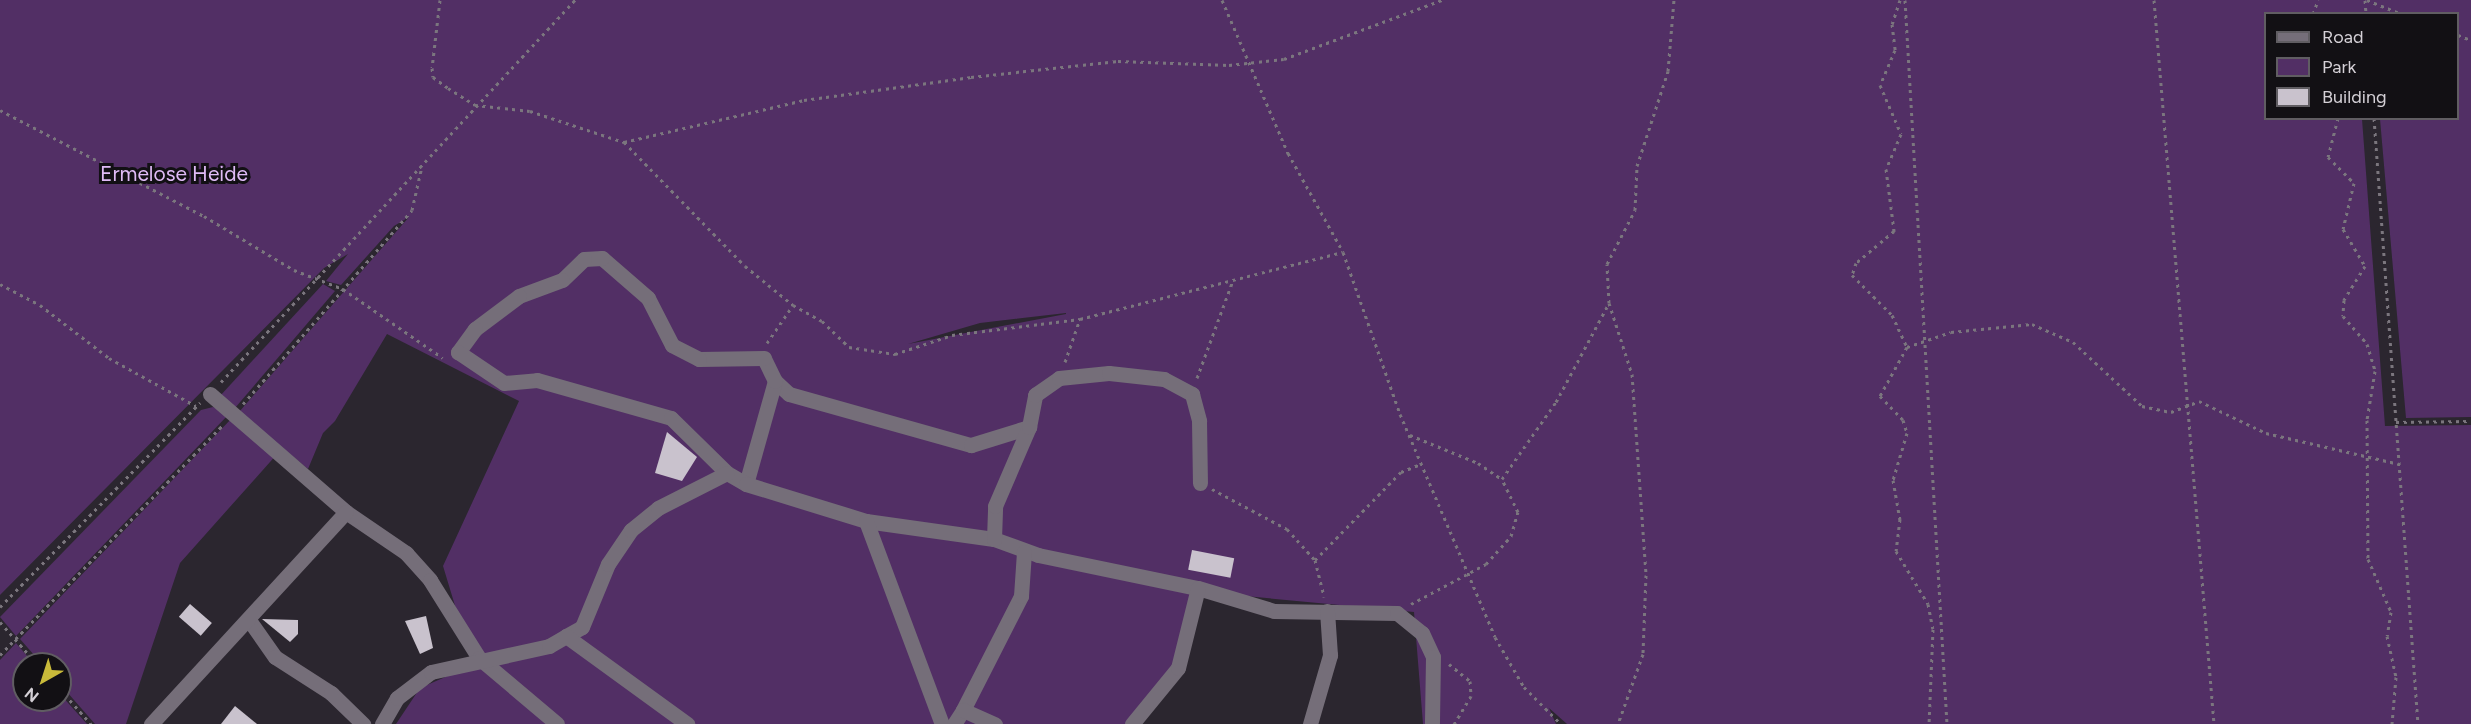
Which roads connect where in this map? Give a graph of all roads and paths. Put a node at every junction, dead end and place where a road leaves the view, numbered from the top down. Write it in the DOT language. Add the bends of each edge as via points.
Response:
graph roads {
  1 [pos="440,0"];
  2 [pos="575,0"];
  3 [pos="1222,0"];
  4 [pos="1442,0"];
  5 [pos="1674,0"];
  6 [pos="1900,0"];
  7 [pos="1905,0"];
  8 [pos="2154,0"];
  9 [pos="2366,0"];
  10 [pos="2397,12"];
  11 [pos="1248,63"];
  12 [pos="475,105"];
  13 [pos="0,110"];
  14 [pos="2337,120"];
  15 [pos="2374,120"];
  16 [pos="1343,252"];
  17 [pos="318,279"];
  18 [pos="1233,280"];
  19 [pos="0,284"];
  20 [pos="1610,303"];
  21 [pos="793,305"];
  22 [pos="1080,319"];
  23 [pos="1925,342"];
  24 [pos="1907,346"];
  25 [pos="458,351"];
  26 [pos="764,358"];
  27 [pos="1059,378"];
  28 [pos="775,381"];
  29 [pos="210,394"];
  30 [pos="1192,394"];
  31 [pos="196,406"];
  32 [pos="2187,407"];
  33 [pos="2471,421"];
  34 [pos="2396,422"];
  35 [pos="1029,427"];
  36 [pos="1409,435"];
  37 [pos="2370,454"];
  38 [pos="1421,464"];
  39 [pos="2399,464"];
  40 [pos="727,473"];
  41 [pos="1502,479"];
  42 [pos="1200,483"];
  43 [pos="746,484"];
  44 [pos="346,512"];
  45 [pos="866,521"];
  46 [pos="994,539"];
  47 [pos="1024,552"];
  48 [pos="1315,560"];
  49 [pos="1198,588"];
  50 [pos="0,608"];
  51 [pos="1327,611"];
  52 [pos="1397,613"];
  53 [pos="249,620"];
  54 [pos="0,622"];
  55 [pos="566,636"];
  56 [pos="27,652"];
  57 [pos="1433,657"];
  58 [pos="479,658"];
  59 [pos="72,703"];
  60 [pos="963,710"];
  61 [pos="91,724"];
  62 [pos="151,724"];
  63 [pos="363,724"];
  64 [pos="382,724"];
  65 [pos="557,724"];
  66 [pos="687,724"];
  67 [pos="942,724"];
  68 [pos="954,724"];
  69 [pos="995,724"];
  70 [pos="1132,724"];
  71 [pos="1310,724"];
  72 [pos="1432,724"];
  73 [pos="1454,724"];
  74 [pos="1618,724"];
  75 [pos="1929,724"];
  76 [pos="1947,724"];
  77 [pos="2214,724"];
  78 [pos="2392,724"];
  79 [pos="2418,724"];
  1 -- 12 [label="path" via="431,44 433,76"];
  2 -- 12 [label="path"];
  3 -- 11 [label="path"];
  4 -- 11 [label="path" via="1346,40 1284,59"];
  5 -- 20 [label="path" via="1668,71 1637,166 1635,210 1607,264"];
  6 -- 24 [label="path" via="1892,24 1895,50 1880,85 1901,134 1887,169 1894,231 1856,263 1852,275 1892,315"];
  7 -- 23 [label="path"];
  8 -- 32 [label="path"];
  9 -- 10 [label="path"];
  11 -- 12 [label="path" via="1118,61 971,77 804,100 624,142 530,111"];
  11 -- 16 [label="path" via="1288,153"];
  12 -- 17 [label="path"];
  13 -- 17 [label="path"];
  14 -- 37 [label="path" via="2328,157 2354,183 2343,229 2366,266 2344,300 2343,316 2373,359"];
  15 -- 34 [label="path"];
  17 -- 25 [label="path" via="343,289 448,361"];
  17 -- 29 [label="path"];
  18 -- 30 [label="path"];
  19 -- 31 [label="path" via="40,305 110,358"];
  20 -- 41 [label="path" via="1556,402"];
  20 -- 74 [label="path" via="1632,374 1646,575 1643,654"];
  21 -- 26 [label="path" via="768,341"];
  22 -- 27 [label="path"];
  23 -- 24 [label="path"];
  23 -- 32 [label="path" via="1951,332 2032,324 2073,342 2142,406 2171,412"];
  23 -- 76 [label="path"];
  24 -- 75 [label="path" via="1880,396 1907,433 1893,480 1900,519 1896,550 1923,594 1933,629"];
  25 -- 26 [label="lane" via="475,329 519,296 562,280 584,259 602,258 648,298 672,345 699,359"];
  25 -- 40 [label="lane" via="504,383 537,380 671,418"];
  26 -- 28 [label="lane"];
  27 -- 30 [label="lane" via="1109,373 1164,379"];
  27 -- 35 [label="lane" via="1035,394"];
  28 -- 35 [label="lane" via="789,394 971,445"];
  28 -- 43 [label="lane"];
  29 -- 31 [label="path"];
  29 -- 44 [label="lane"];
  30 -- 42 [label="lane" via="1199,421"];
  31 -- 50 [label="path"];
  32 -- 37 [label="path" via="2199,401 2266,433"];
  32 -- 77 [label="path"];
  33 -- 34 [label="path"];
  34 -- 39 [label="path"];
  35 -- 46 [label="lane" via="995,506"];
  36 -- 41 [label="path" via="1427,438"];
  37 -- 39 [label="path"];
  37 -- 78 [label="path" via="2368,559 2391,612 2387,636 2396,677"];
  38 -- 48 [label="path" via="1401,472"];
  39 -- 79 [label="path"];
  40 -- 43 [label="lane"];
  40 -- 55 [label="lane" via="658,508 631,530 608,564 582,627"];
  41 -- 52 [label="path" via="1518,512 1511,536 1469,574"];
  42 -- 48 [label="path" via="1287,529"];
  43 -- 45 [label="lane"];
  44 -- 53 [label="lane"];
  44 -- 58 [label="lane" via="406,553 430,580"];
  45 -- 46 [label="lane"];
  45 -- 67 [label="lane"];
  46 -- 47 [label="lane"];
  47 -- 49 [label="lane"];
  47 -- 60 [label="lane" via="1021,596"];
  48 -- 51 [label="path"];
  49 -- 51 [label="lane" via="1274,611"];
  49 -- 70 [label="lane" via="1178,668"];
  51 -- 52 [label="lane"];
  51 -- 71 [label="lane" via="1330,655"];
  52 -- 57 [label="lane" via="1422,633"];
  53 -- 62 [label="lane"];
  53 -- 63 [label="lane" via="275,657 331,693"];
  54 -- 56 [label="path"];
  55 -- 58 [label="lane" via="549,646"];
  55 -- 66 [label="lane"];
  57 -- 72 [label="lane"];
  57 -- 73 [label="path" via="1462,669 1470,681 1471,696"];
  58 -- 64 [label="lane" via="431,672 397,698"];
  58 -- 65 [label="lane"];
  59 -- 61 [label="path"];
  60 -- 68 [label="lane"];
  60 -- 69 [label="lane"];
}
